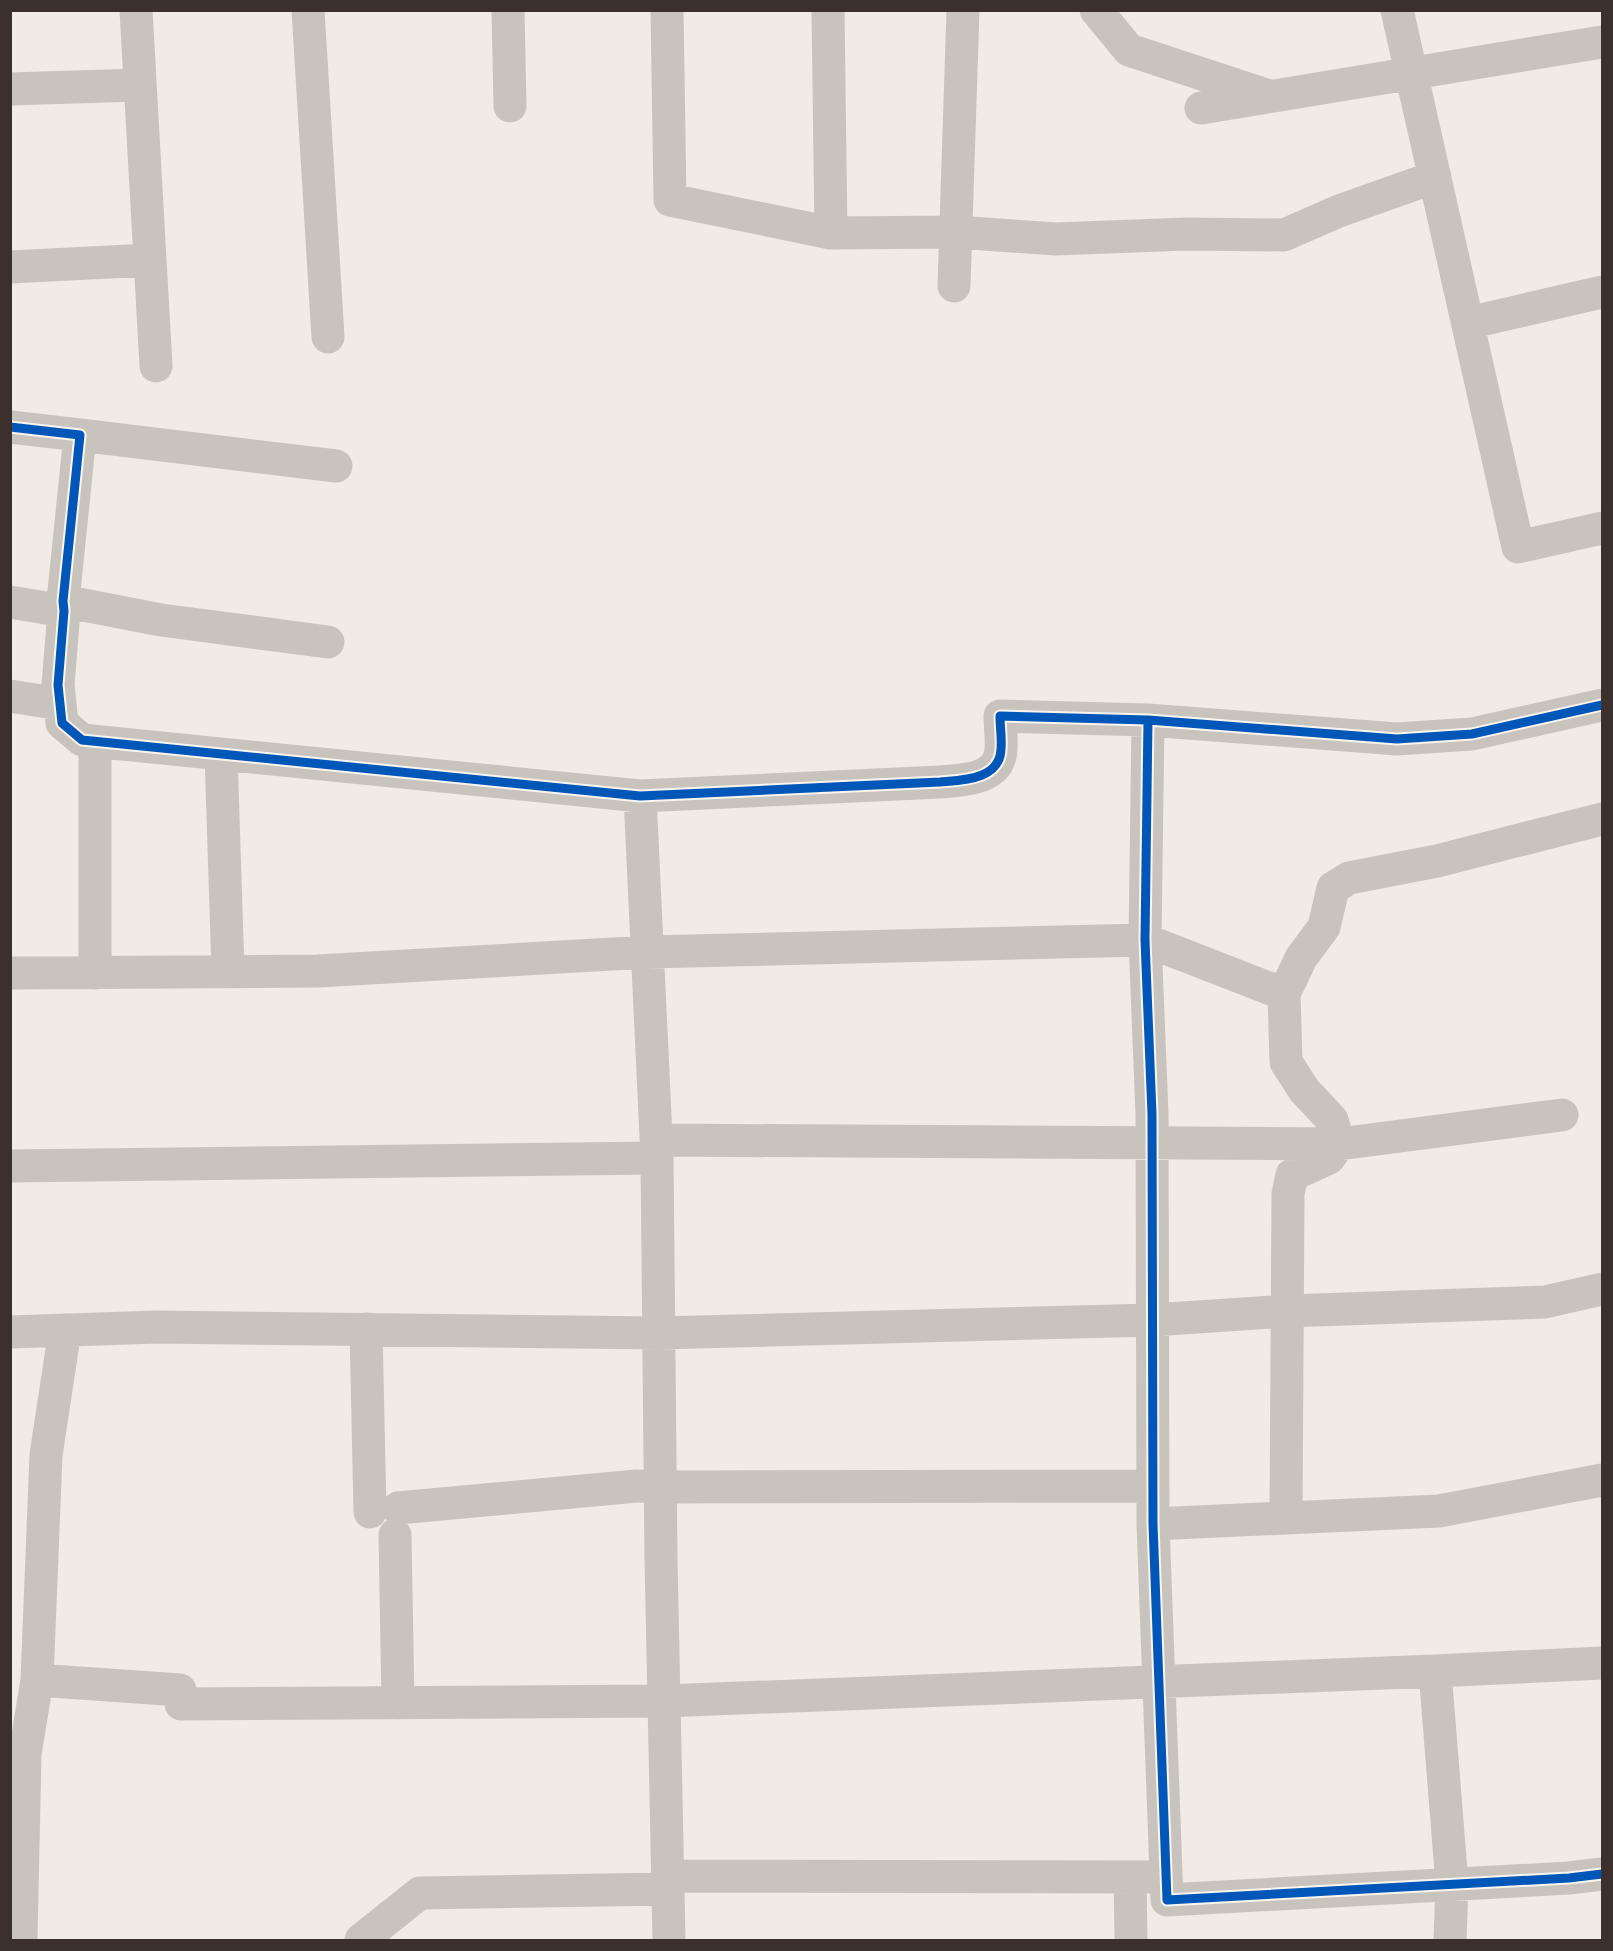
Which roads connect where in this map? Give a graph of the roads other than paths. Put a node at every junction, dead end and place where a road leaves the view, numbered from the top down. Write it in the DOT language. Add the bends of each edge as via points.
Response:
graph roads {
  1 [pos="136,10"];
  2 [pos="308,10"];
  3 [pos="508,10"];
  4 [pos="667,10"];
  5 [pos="828,10"];
  6 [pos="963,10"];
  7 [pos="1096,10"];
  8 [pos="1397,10"];
  9 [pos="1602,42"];
  10 [pos="1411,73"];
  11 [pos="140,85"];
  12 [pos="10,89"];
  13 [pos="1270,97"];
  14 [pos="510,106"];
  15 [pos="1201,108"];
  16 [pos="1435,177"];
  17 [pos="956,232"];
  18 [pos="831,233"];
  19 [pos="149,260"];
  20 [pos="10,267"];
  21 [pos="954,286"];
  22 [pos="1602,292"];
  23 [pos="1468,323"];
  24 [pos="328,337"];
  25 [pos="156,366"];
  26 [pos="10,427"];
  27 [pos="80,435"];
  28 [pos="336,466"];
  29 [pos="1602,528"];
  30 [pos="10,602"];
  31 [pos="64,606"];
  32 [pos="328,642"];
  33 [pos="10,696"];
  34 [pos="60,705"];
  35 [pos="1602,705"];
  36 [pos="1148,720"];
  37 [pos="95,742"];
  38 [pos="221,754"];
  39 [pos="640,796"];
  40 [pos="1602,819"];
  41 [pos="1145,940"];
  42 [pos="647,952"];
  43 [pos="228,971"];
  44 [pos="10,973"];
  45 [pos="95,973"];
  46 [pos="1284,994"];
  47 [pos="1562,1115"];
  48 [pos="1151,1144"];
  49 [pos="1339,1144"];
  50 [pos="657,1149"];
  51 [pos="10,1166"];
  52 [pos="1602,1289"];
  53 [pos="1287,1311"];
  54 [pos="1153,1320"];
  55 [pos="366,1329"];
  56 [pos="64,1330"];
  57 [pos="10,1332"];
  58 [pos="659,1333"];
  59 [pos="1602,1480"];
  60 [pos="1152,1486"];
  61 [pos="661,1487"];
  62 [pos="388,1518"];
  63 [pos="1286,1518"];
  64 [pos="1153,1524"];
  65 [pos="1602,1663"];
  66 [pos="1435,1671"];
  67 [pos="37,1680"];
  68 [pos="1158,1681"];
  69 [pos="664,1701"];
  70 [pos="398,1703"];
  71 [pos="1602,1874"];
  72 [pos="1130,1877"];
  73 [pos="1166,1877"];
  74 [pos="668,1882"];
  75 [pos="1452,1884"];
  76 [pos="21,1941"];
  77 [pos="362,1941"];
  78 [pos="669,1941"];
  79 [pos="1131,1941"];
  80 [pos="1450,1941"];
  1 -- 11 [label="street"];
  2 -- 24 [label="street"];
  3 -- 14 [label="street"];
  4 -- 18 [label="street" via="669,200"];
  5 -- 18 [label="street"];
  6 -- 17 [label="street"];
  7 -- 13 [label="street" via="1129,50"];
  8 -- 10 [label="street"];
  9 -- 10 [label="street"];
  10 -- 13 [label="street"];
  10 -- 16 [label="street"];
  11 -- 12 [label="street"];
  11 -- 19 [label="street"];
  13 -- 15 [label="street"];
  16 -- 17 [label="street" via="1284,235 1056,239"];
  16 -- 23 [label="street"];
  17 -- 18 [label="street"];
  17 -- 21 [label="street"];
  19 -- 20 [label="street"];
  19 -- 25 [label="street"];
  22 -- 23 [label="street"];
  23 -- 29 [label="street" via="1518,547"];
  26 -- 27 [label="street"];
  27 -- 28 [label="street"];
  27 -- 31 [label="street"];
  30 -- 31 [label="street"];
  31 -- 32 [label="street"];
  31 -- 34 [label="street"];
  33 -- 34 [label="street"];
  34 -- 37 [label="street" via="62,723 82,740"];
  35 -- 36 [label="street" via="1472,734 1397,739"];
  36 -- 39 [label="street" via="1000,716 1002,753 994,767 980,778"];
  36 -- 41 [label="street"];
  37 -- 38 [label="street"];
  37 -- 45 [label="street"];
  38 -- 39 [label="street"];
  38 -- 43 [label="street"];
  39 -- 42 [label="street"];
  40 -- 46 [label="street" via="1437,861 1349,878 1333,888 1324,927 1301,958"];
  41 -- 42 [label="street"];
  41 -- 46 [label="street"];
  41 -- 48 [label="street"];
  42 -- 43 [label="street" via="318,971"];
  42 -- 50 [label="street"];
  43 -- 45 [label="street"];
  44 -- 45 [label="street"];
  46 -- 49 [label="street" via="1287,1062 1304,1090 1332,1120"];
  47 -- 49 [label="street"];
  48 -- 49 [label="street"];
  48 -- 50 [label="street"];
  48 -- 54 [label="street"];
  49 -- 53 [label="street" via="1329,1158 1292,1175 1288,1194"];
  50 -- 51 [label="street"];
  50 -- 58 [label="street"];
  52 -- 53 [label="street" via="1545,1302"];
  53 -- 54 [label="street"];
  53 -- 63 [label="street"];
  54 -- 58 [label="street"];
  54 -- 60 [label="street"];
  55 -- 56 [label="street"];
  55 -- 58 [label="street"];
  55 -- 62 [label="street"];
  56 -- 57 [label="street"];
  56 -- 67 [label="street" via="46,1455"];
  58 -- 61 [label="street"];
  59 -- 63 [label="street" via="1439,1511"];
  60 -- 61 [label="street"];
  60 -- 64 [label="street"];
  61 -- 62 [label="street" via="637,1486"];
  61 -- 69 [label="street"];
  62 -- 70 [label="street"];
  63 -- 64 [label="street"];
  64 -- 68 [label="street"];
  65 -- 66 [label="street"];
  66 -- 68 [label="street"];
  66 -- 75 [label="street"];
  67 -- 70 [label="street" via="180,1697"];
  67 -- 76 [label="street" via="25,1754"];
  68 -- 69 [label="street"];
  68 -- 73 [label="street"];
  69 -- 70 [label="street"];
  69 -- 74 [label="street"];
  71 -- 75 [label="street"];
  72 -- 73 [label="street"];
  72 -- 74 [label="street"];
  72 -- 79 [label="street"];
  73 -- 75 [label="street" via="1167,1900"];
  74 -- 77 [label="street" via="420,1893"];
  74 -- 78 [label="street"];
  75 -- 80 [label="street"];
}
